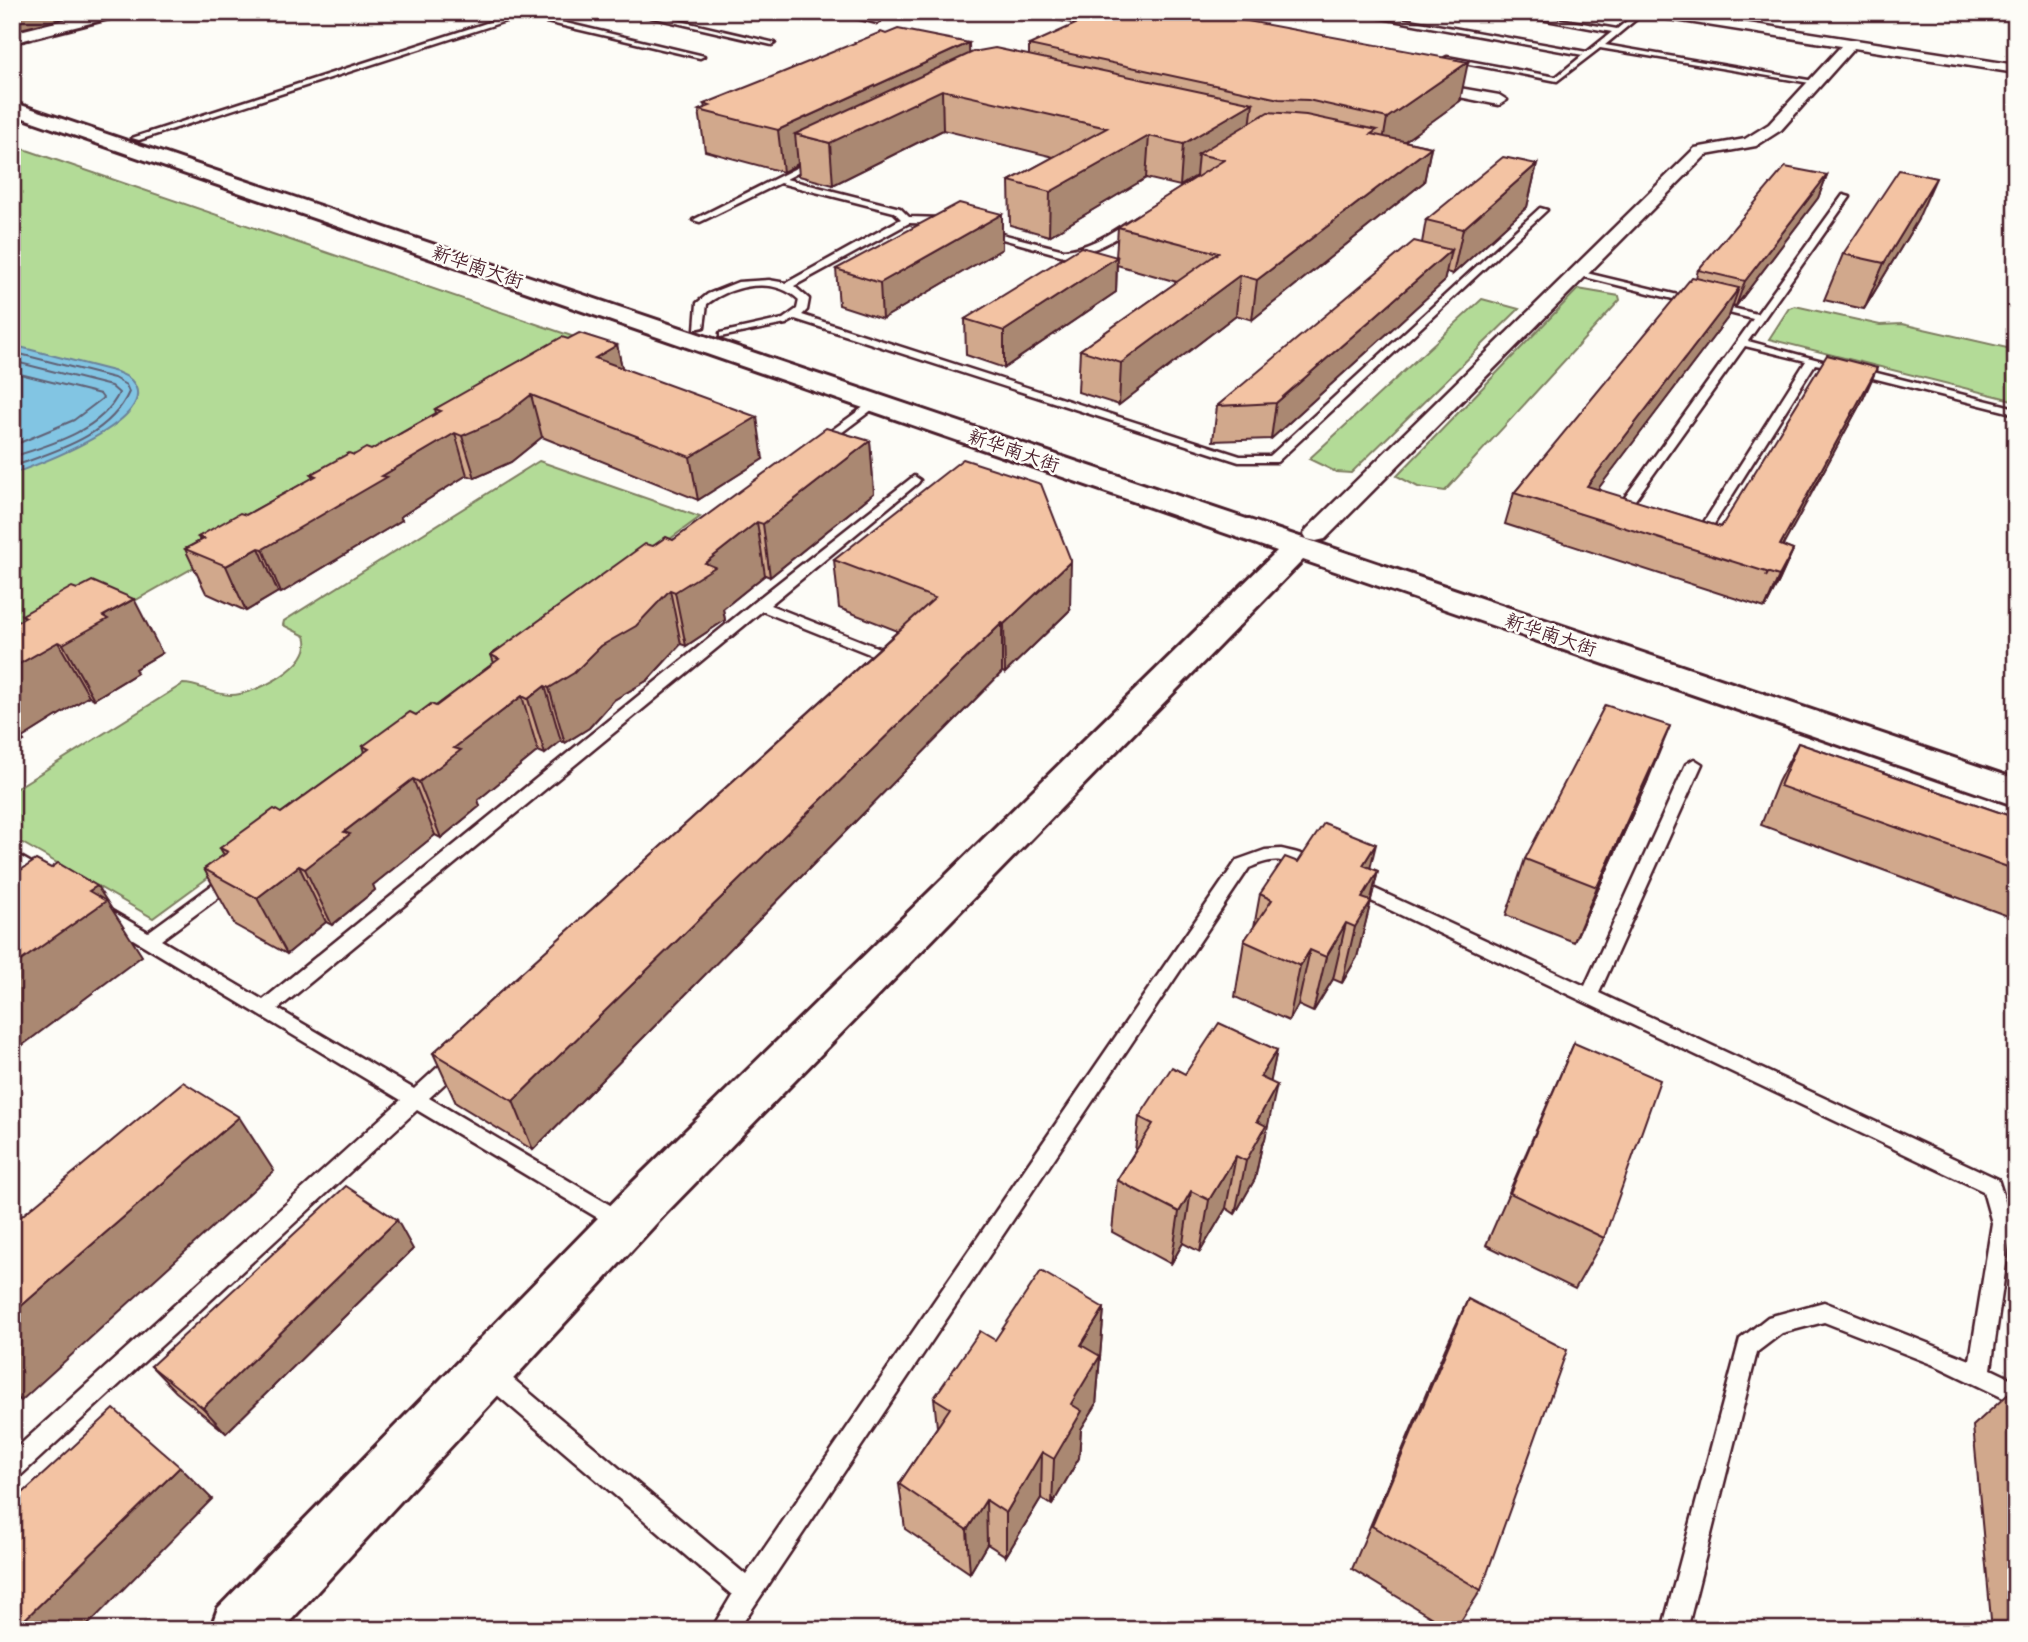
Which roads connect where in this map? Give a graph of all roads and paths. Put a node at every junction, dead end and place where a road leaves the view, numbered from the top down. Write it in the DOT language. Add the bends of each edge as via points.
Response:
graph roads {
  1 [pos="116,12"];
  2 [pos="632,12"];
  3 [pos="835,12"];
  4 [pos="1044,12"];
  5 [pos="1352,12"];
  6 [pos="1505,12"];
  7 [pos="1642,12"];
  8 [pos="1650,12"];
  9 [pos="524,13"];
  10 [pos="877,21"];
  11 [pos="1138,30"];
  12 [pos="1619,30"];
  13 [pos="12,38"];
  14 [pos="772,43"];
  15 [pos="1851,43"];
  16 [pos="1600,46"];
  17 [pos="1589,54"];
  18 [pos="700,55"];
  19 [pos="1437,57"];
  20 [pos="2016,69"];
  21 [pos="1405,82"];
  22 [pos="1816,82"];
  23 [pos="12,96"];
  24 [pos="1499,100"];
  25 [pos="12,108"];
  26 [pos="136,138"];
  27 [pos="827,156"];
  28 [pos="779,180"];
  29 [pos="1846,197"];
  30 [pos="1543,210"];
  31 [pos="1147,214"];
  32 [pos="696,220"];
  33 [pos="907,220"];
  34 [pos="956,225"];
  35 [pos="970,228"];
  36 [pos="1578,274"];
  37 [pos="786,287"];
  38 [pos="796,316"];
  39 [pos="1760,318"];
  40 [pos="712,331"];
  41 [pos="1742,342"];
  42 [pos="1812,360"];
  43 [pos="876,403"];
  44 [pos="2016,411"];
  45 [pos="809,452"];
  46 [pos="914,480"];
  47 [pos="1639,521"];
  48 [pos="1679,534"];
  49 [pos="1308,541"];
  50 [pos="759,606"];
  51 [pos="874,680"];
  52 [pos="1694,764"];
  53 [pos="2016,770"];
  54 [pos="2016,793"];
  55 [pos="12,858"];
  56 [pos="239,874"];
  57 [pos="58,886"];
  58 [pos="92,906"];
  59 [pos="149,940"];
  60 [pos="1588,996"];
  61 [pos="265,1009"];
  62 [pos="467,1052"];
  63 [pos="416,1099"];
  64 [pos="625,1224"];
  65 [pos="486,1370"];
  66 [pos="1979,1375"];
  67 [pos="2016,1393"];
  68 [pos="12,1468"];
  69 [pos="748,1593"];
  70 [pos="240,1630"];
  71 [pos="723,1630"];
  72 [pos="1674,1630"];
  1 -- 13 [label="main road"];
  2 -- 14 [label="lane"];
  3 -- 10 [label="lane"];
  4 -- 11 [label="street"];
  5 -- 17 [label="lane"];
  6 -- 12 [label="lane"];
  7 -- 12 [label="lane"];
  8 -- 15 [label="street"];
  9 -- 18 [label="lane"];
  9 -- 26 [label="lane"];
  12 -- 16 [label="lane"];
  15 -- 20 [label="street"];
  15 -- 22 [label="street"];
  16 -- 17 [label="lane"];
  16 -- 22 [label="lane"];
  17 -- 19 [label="lane" via="1557,79"];
  21 -- 24 [label="street"];
  22 -- 36 [label="street" via="1775,127 1750,143 1701,151"];
  23 -- 26 [label="main road, 新华南大街"];
  25 -- 43 [label="main road, 新华南大街"];
  26 -- 40 [label="main road, 新华南大街"];
  27 -- 28 [label="lane"];
  28 -- 32 [label="lane"];
  28 -- 33 [label="lane" via="897,210"];
  29 -- 39 [label="lane"];
  30 -- 38 [label="lane" via="1460,281 1273,460 1239,459"];
  31 -- 35 [label="lane" via="1077,253"];
  33 -- 34 [label="lane"];
  33 -- 37 [label="lane"];
  36 -- 39 [label="lane"];
  36 -- 49 [label="street"];
  37 -- 38 [label="lane" via="804,299"];
  37 -- 40 [label="lane" via="753,283 716,292 702,303"];
  38 -- 40 [label="lane"];
  39 -- 41 [label="lane"];
  40 -- 49 [label="main road, 新华南大街"];
  41 -- 42 [label="lane"];
  41 -- 47 [label="lane" via="1624,507"];
  42 -- 44 [label="lane"];
  42 -- 48 [label="lane" via="1700,537"];
  43 -- 45 [label="lane"];
  43 -- 49 [label="main road, 新华南大街"];
  46 -- 50 [label="lane"];
  49 -- 53 [label="main road, 新华南大街"];
  49 -- 54 [label="main road, 新华南大街"];
  49 -- 64 [label="main road"];
  50 -- 51 [label="lane" via="884,655"];
  50 -- 61 [label="lane"];
  52 -- 60 [label="lane"];
  55 -- 57 [label="lane"];
  56 -- 59 [label="lane"];
  58 -- 59 [label="lane"];
  59 -- 61 [label="lane"];
  60 -- 66 [label="lane" via="1991,1185 2002,1223"];
  60 -- 69 [label="lane" via="1291,856 1268,853 1243,864"];
  61 -- 63 [label="lane"];
  62 -- 63 [label="lane"];
  63 -- 64 [label="lane"];
  63 -- 68 [label="lane"];
  64 -- 65 [label="main road"];
  65 -- 69 [label="lane"];
  65 -- 70 [label="main road"];
  66 -- 67 [label="lane"];
  66 -- 72 [label="lane" via="1824,1312 1776,1324 1748,1346"];
  69 -- 71 [label="lane"];
}
